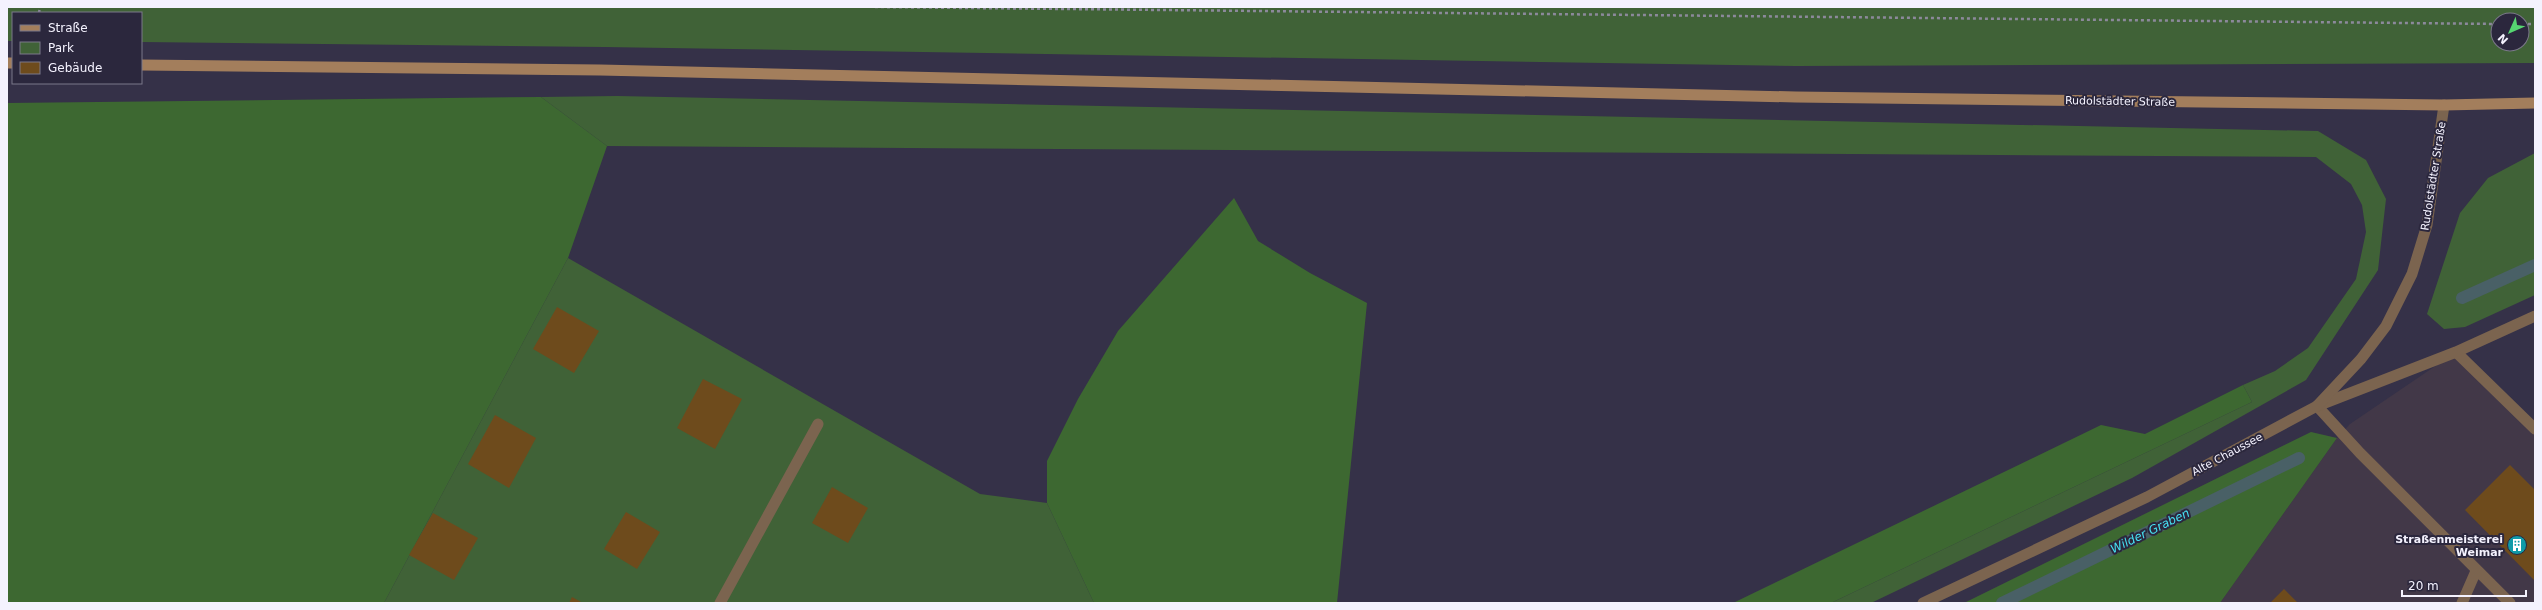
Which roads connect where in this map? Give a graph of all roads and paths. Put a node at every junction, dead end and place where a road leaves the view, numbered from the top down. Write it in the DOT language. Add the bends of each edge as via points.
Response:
graph roads {
  1 [pos="875,7"];
  2 [pos="2490,24"];
  3 [pos="142,65"];
  4 [pos="2535,103"];
  5 [pos="2444,105"];
  6 [pos="2535,316"];
  7 [pos="2456,352"];
  8 [pos="2317,406"];
  9 [pos="818,424"];
  10 [pos="2535,430"];
  11 [pos="2476,571"];
  12 [pos="720,603"];
  13 [pos="1923,603"];
  14 [pos="2462,603"];
  15 [pos="2510,603"];
  1 -- 2 [label="path"];
  3 -- 5 [label="main road, Rudolstädter Straße" via="600,70 1796,96"];
  4 -- 5 [label="main road, Rudolstädter Straße"];
  5 -- 8 [label="street, Rudolstädter Straße" via="2427,225 2412,274 2386,326 2361,359"];
  6 -- 7 [label="street, Alte Chaussee"];
  7 -- 8 [label="street, Alte Chaussee"];
  7 -- 10 [label="street"];
  8 -- 11 [label="street"];
  8 -- 13 [label="street, Alte Chaussee" via="2147,497"];
  9 -- 12 [label="street"];
  11 -- 14 [label="street"];
  11 -- 15 [label="street"];
}
